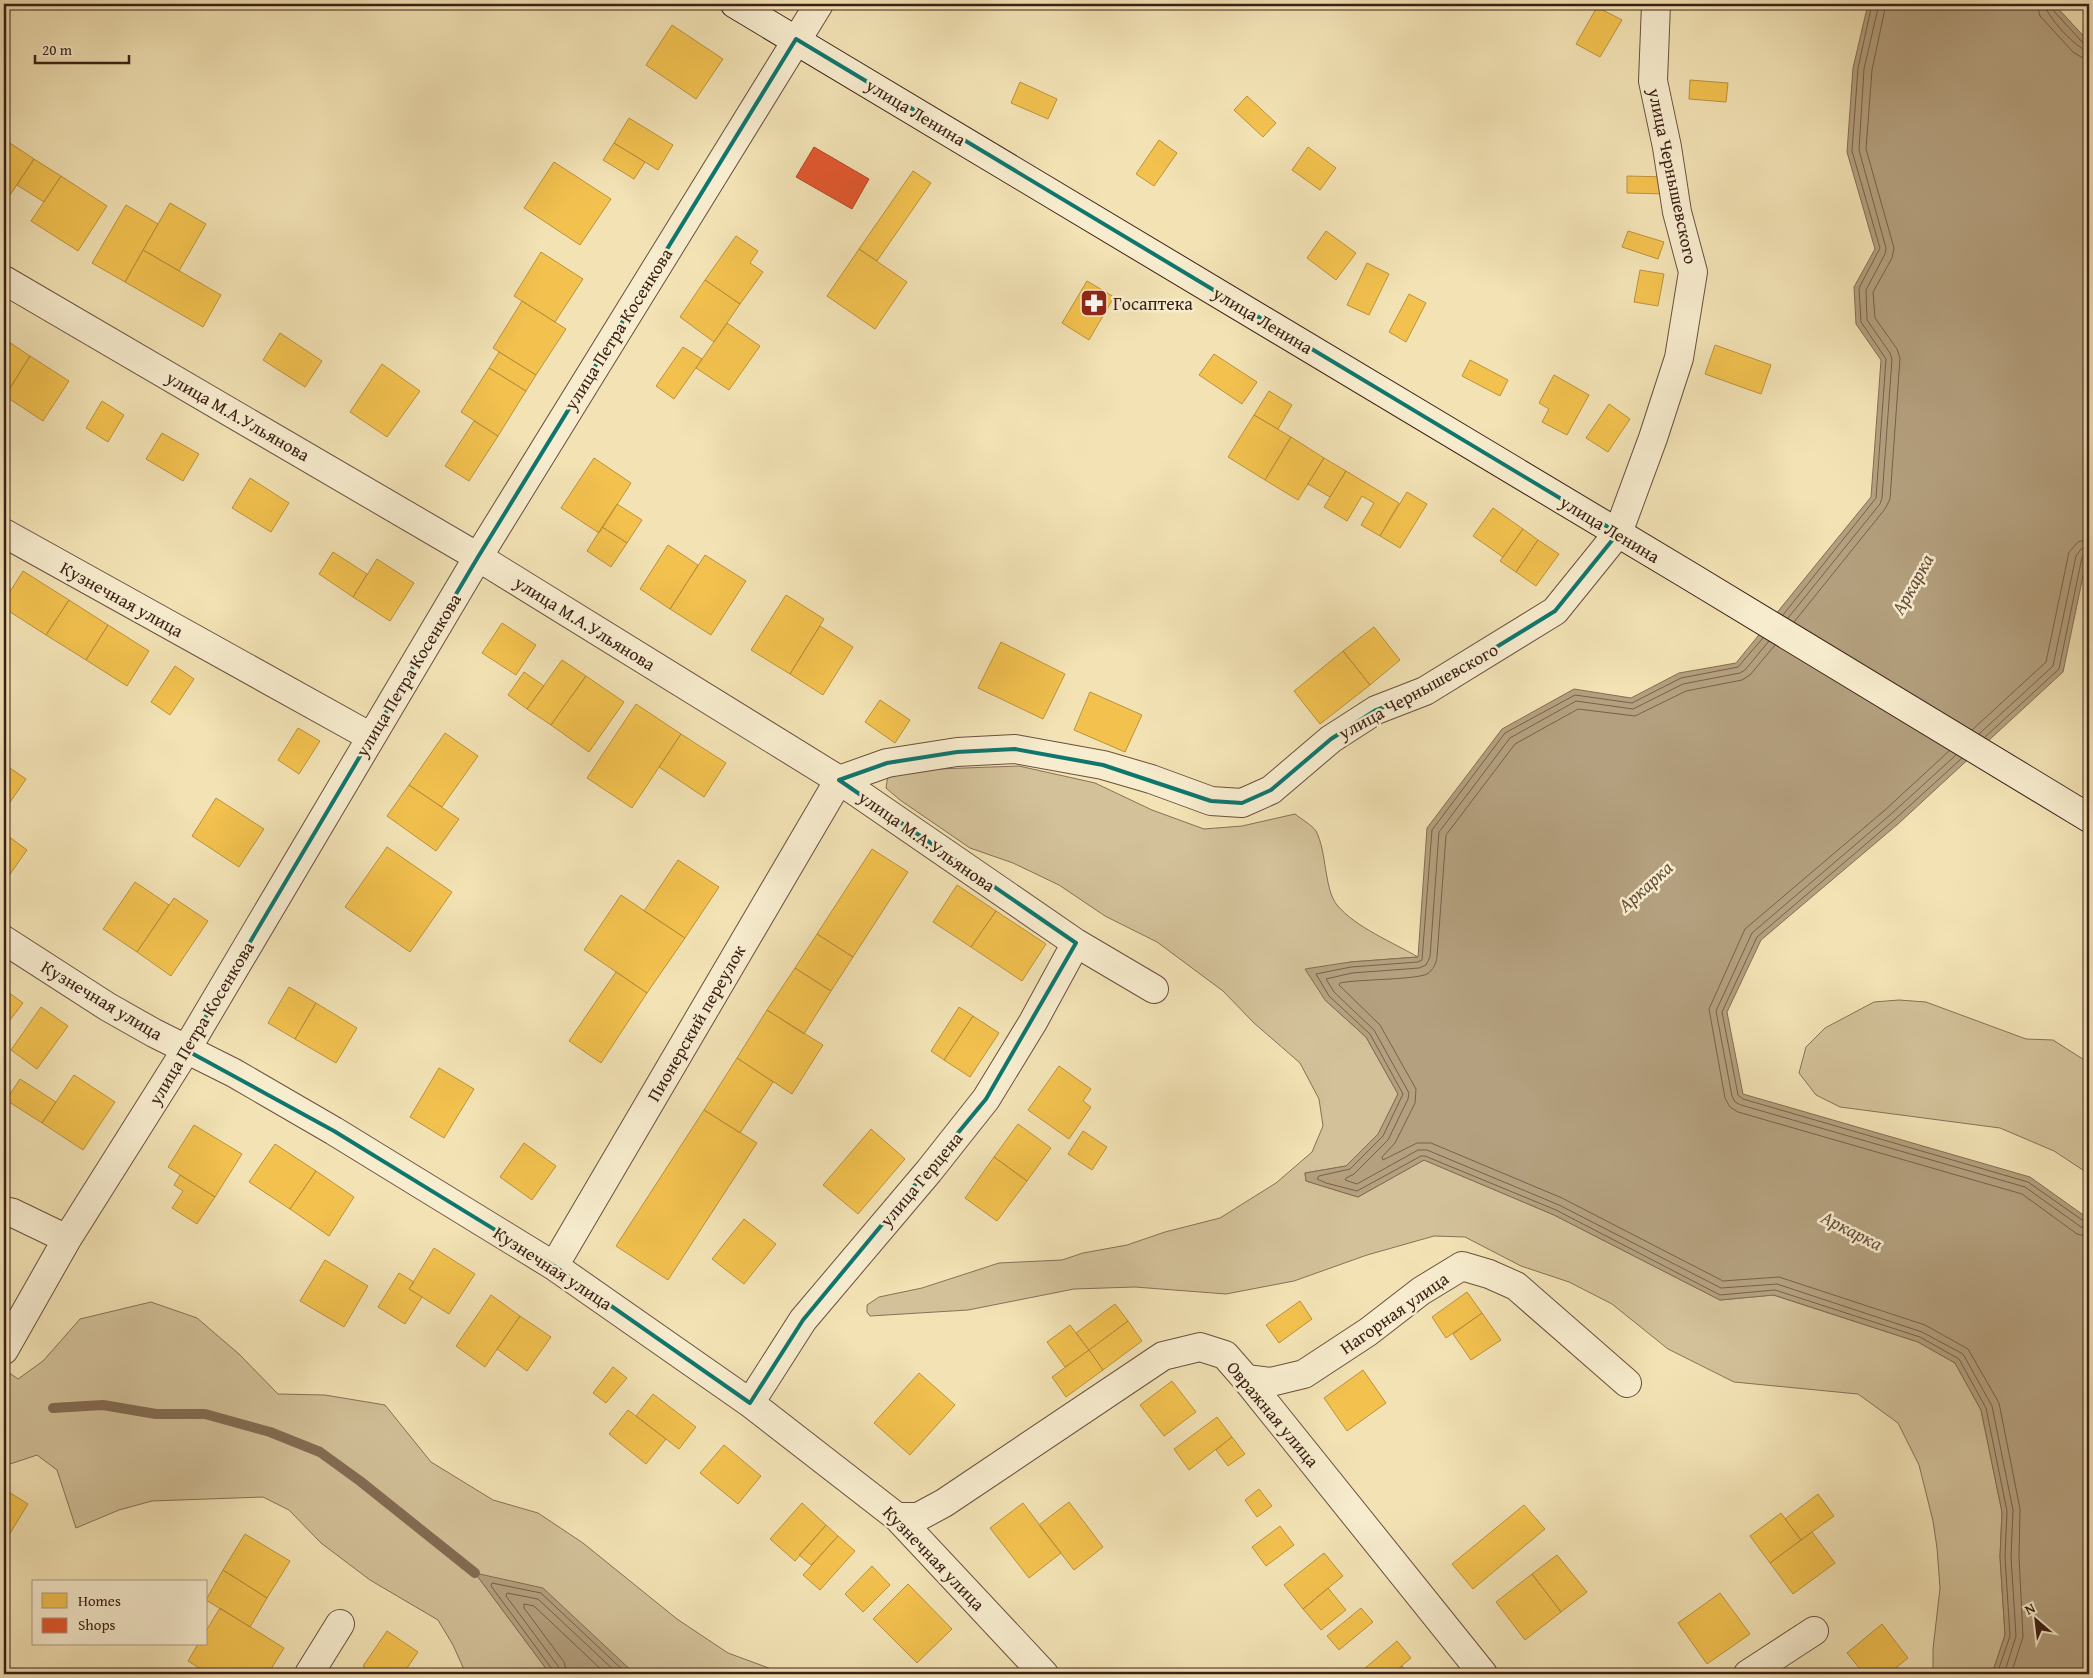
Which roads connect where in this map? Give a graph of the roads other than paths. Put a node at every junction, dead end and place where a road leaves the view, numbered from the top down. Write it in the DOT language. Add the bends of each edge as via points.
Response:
graph roads {
  1 [pos="735,4"];
  2 [pos="819,4"];
  3 [pos="1656,4"];
  4 [pos="796,40"];
  5 [pos="4,280"];
  6 [pos="4,533"];
  7 [pos="1618,533"];
  8 [pos="478,557"];
  9 [pos="371,737"];
  10 [pos="839,780"];
  11 [pos="2089,818"];
  12 [pos="4,940"];
  13 [pos="1076,943"];
  14 [pos="1154,989"];
  15 [pos="186,1050"];
  16 [pos="4,1211"];
  17 [pos="67,1239"];
  18 [pos="554,1266"];
  19 [pos="4,1350"];
  20 [pos="1246,1379"];
  21 [pos="1627,1383"];
  22 [pos="750,1403"];
  23 [pos="897,1517"];
  24 [pos="340,1624"];
  25 [pos="1814,1631"];
  26 [pos="309,1674"];
  27 [pos="1044,1674"];
  28 [pos="1483,1674"];
  29 [pos="1748,1674"];
  1 -- 4 [label="street, улица Ленина"];
  2 -- 4 [label="street, улица Петра Косенкова"];
  3 -- 7 [label="street, улица Чернышевского" via="1653,81 1677,212 1693,272 1679,358"];
  4 -- 7 [label="street, улица Ленина"];
  4 -- 8 [label="street, улица Петра Косенкова"];
  5 -- 8 [label="street, улица М.А.Ульянова"];
  6 -- 9 [label="street, Кузнечная улица"];
  7 -- 10 [label="street, улица Чернышевского" via="1555,611 1425,691 1376,710 1331,739 1271,790 1242,803 1211,801 1103,765 1015,749 957,752 887,763"];
  7 -- 11 [label="street, улица Ленина"];
  8 -- 9 [label="street, улица Петра Косенкова"];
  8 -- 10 [label="street, улица М.А.Ульянова"];
  9 -- 15 [label="street, улица Петра Косенкова"];
  10 -- 13 [label="street, улица М.А.Ульянова"];
  10 -- 18 [label="street, Пионерский переулок"];
  12 -- 15 [label="street, Кузнечная улица" via="108,1007"];
  13 -- 14 [label="street, улица М.А.Ульянова"];
  13 -- 22 [label="street, улица Герцена" via="986,1099 803,1320"];
  15 -- 17 [label="street, улица Петра Косенкова"];
  15 -- 18 [label="street, Кузнечная улица" via="234,1073 325,1126"];
  16 -- 17 [label="street"];
  17 -- 19 [label="street, улица Петра Косенкова"];
  18 -- 22 [label="street, Кузнечная улица"];
  20 -- 21 [label="street, Нагорная улица" via="1271,1382 1304,1374 1462,1266 1516,1286"];
  20 -- 23 [label="street, Овражная улица" via="1225,1355 1200,1347 1163,1356 944,1503 918,1517"];
  20 -- 28 [label="street, Овражная улица"];
  22 -- 23 [label="street, Кузнечная улица"];
  23 -- 27 [label="street, Кузнечная улица"];
  24 -- 26 [label="street"];
  25 -- 29 [label="street"];
}
